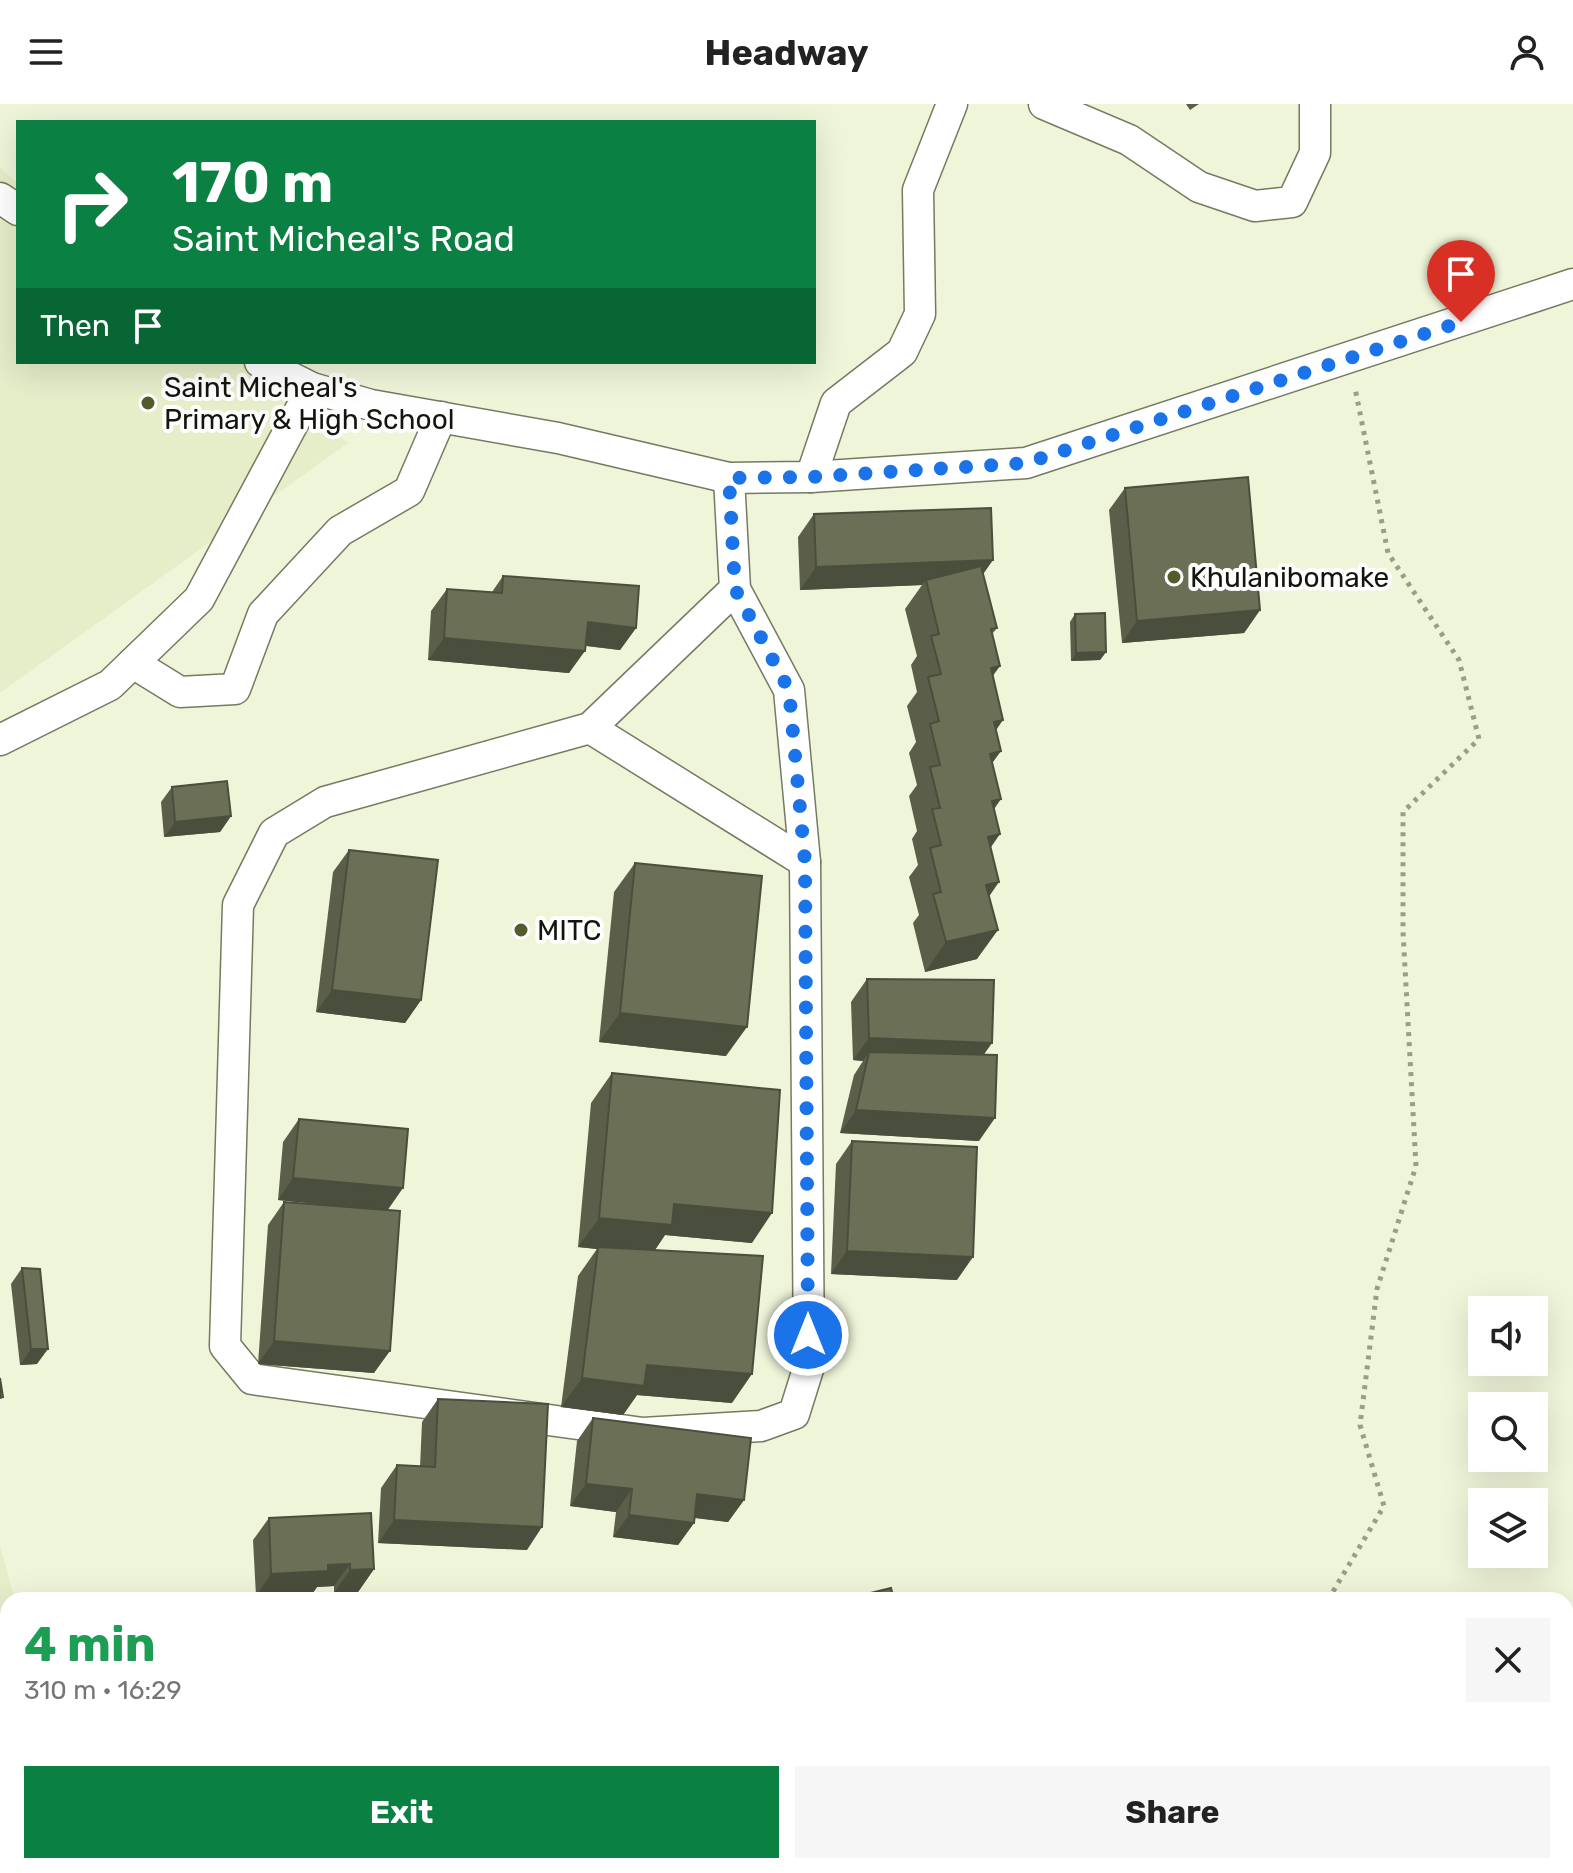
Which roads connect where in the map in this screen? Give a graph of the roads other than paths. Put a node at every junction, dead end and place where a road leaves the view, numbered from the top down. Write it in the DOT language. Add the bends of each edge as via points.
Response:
graph roads {
  1 [pos="952,104"];
  2 [pos="1044,104"];
  3 [pos="1315,104"];
  4 [pos="1573,284"];
  5 [pos="264,364"];
  6 [pos="312,388"];
  7 [pos="441,417"];
  8 [pos="811,477"];
  9 [pos="729,478"];
  10 [pos="735,589"];
  11 [pos="133,663"];
  12 [pos="590,728"];
  13 [pos="0,740"];
  14 [pos="805,862"];
  1 -- 8 [label="street" via="918,190 920,314 902,352 836,403"];
  2 -- 3 [label="street" via="1129,140 1199,187 1255,206 1292,202 1315,153"];
  4 -- 8 [label="street" via="1026,463"];
  5 -- 6 [label="street"];
  6 -- 7 [label="street"];
  6 -- 11 [label="street" via="199,599"];
  7 -- 9 [label="street"];
  7 -- 11 [label="street" via="409,491 340,531 263,614 235,689 180,692"];
  8 -- 9 [label="street"];
  9 -- 10 [label="street"];
  10 -- 12 [label="street"];
  10 -- 14 [label="street" via="789,690"];
  11 -- 13 [label="street" via="110,685"];
  12 -- 14 [label="street"];
  12 -- 14 [label="street" via="325,802 274,833 238,905 225,1346 252,1379 643,1433 761,1426 794,1414 809,1366"];
}
